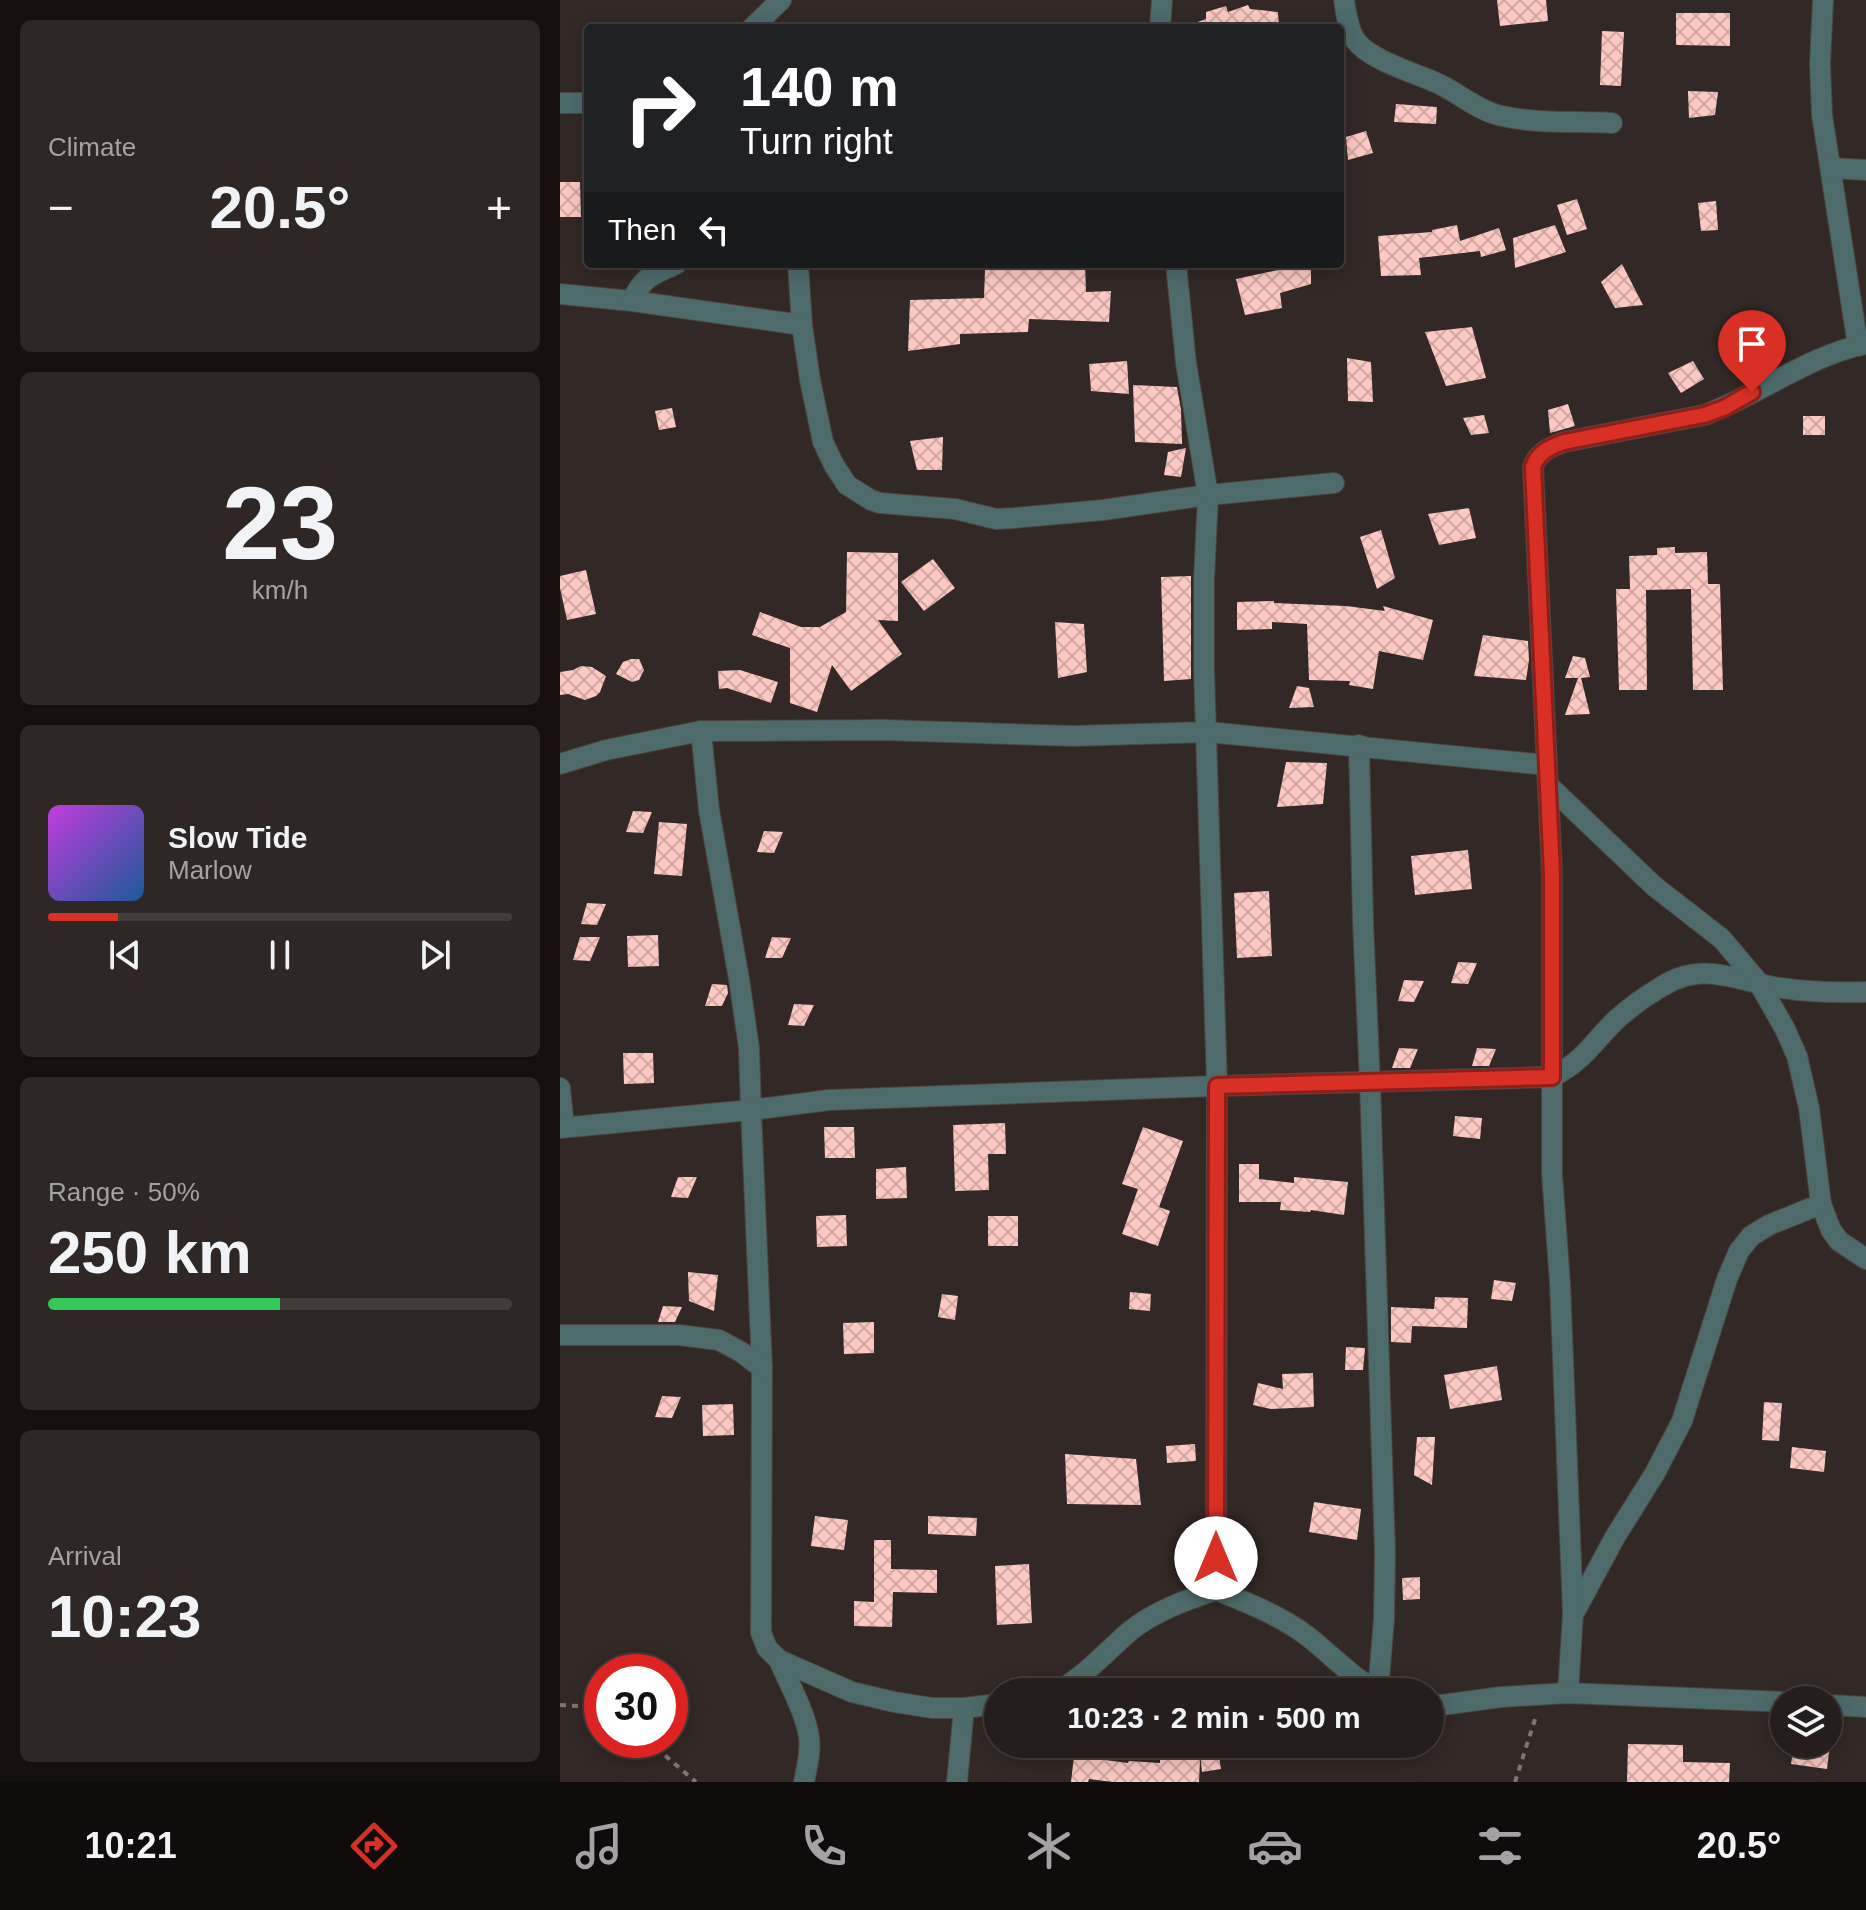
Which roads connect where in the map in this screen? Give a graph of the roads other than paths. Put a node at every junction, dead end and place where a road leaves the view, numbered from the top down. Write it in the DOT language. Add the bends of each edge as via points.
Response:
graph roads {
  1 [pos="781,0"];
  2 [pos="1162,0"];
  3 [pos="1344,0"];
  4 [pos="1823,0"];
  5 [pos="756,24"];
  6 [pos="1160,24"];
  7 [pos="560,103"];
  8 [pos="584,103"];
  9 [pos="1612,123"];
  10 [pos="1832,168"];
  11 [pos="1866,170"];
  12 [pos="667,268"];
  13 [pos="798,268"];
  14 [pos="1176,268"];
  15 [pos="560,294"];
  16 [pos="632,301"];
  17 [pos="802,325"];
  18 [pos="1862,345"];
  19 [pos="1334,483"];
  20 [pos="1208,495"];
  21 [pos="701,731"];
  22 [pos="1208,732"];
  23 [pos="1359,745"];
  24 [pos="560,764"];
  25 [pos="1547,775"];
  26 [pos="1759,983"];
  27 [pos="1866,992"];
  28 [pos="1552,1077"];
  29 [pos="1370,1083"];
  30 [pos="1217,1086"];
  31 [pos="560,1088"];
  32 [pos="751,1110"];
  33 [pos="562,1128"];
  34 [pos="1821,1204"];
  35 [pos="1866,1259"];
  36 [pos="560,1335"];
  37 [pos="762,1368"];
  38 [pos="1216,1590"];
  39 [pos="1573,1613"];
  40 [pos="779,1660"];
  41 [pos="1077,1678"];
  42 [pos="1359,1678"];
  43 [pos="1380,1678"];
  44 [pos="1568,1693"];
  45 [pos="1770,1701"];
  46 [pos="1444,1705"];
  47 [pos="984,1706"];
  48 [pos="1842,1706"];
  49 [pos="1866,1707"];
  50 [pos="964,1708"];
  51 [pos="804,1782"];
  52 [pos="957,1782"];
  1 -- 5 [label="street"];
  2 -- 6 [label="street"];
  3 -- 9 [label="street" via="1352,35 1366,51 1483,109 1526,120"];
  4 -- 10 [label="street" via="1822,115"];
  7 -- 8 [label="street"];
  10 -- 11 [label="street"];
  10 -- 18 [label="street"];
  12 -- 16 [label="street" via="646,278"];
  13 -- 17 [label="street"];
  14 -- 20 [label="street"];
  15 -- 16 [label="street"];
  16 -- 17 [label="street"];
  17 -- 20 [label="street" via="823,442 847,485 871,500 1005,519"];
  18 -- 25 [label="street" via="1704,415 1564,442 1538,457 1533,478"];
  19 -- 20 [label="street"];
  20 -- 22 [label="street"];
  21 -- 22 [label="street" via="1073,736"];
  21 -- 24 [label="street"];
  21 -- 32 [label="street" via="749,1048"];
  22 -- 23 [label="street"];
  22 -- 30 [label="street"];
  23 -- 25 [label="street"];
  23 -- 29 [label="street"];
  25 -- 26 [label="street" via="1654,886 1722,939"];
  25 -- 28 [label="street"];
  26 -- 27 [label="street" via="1826,993"];
  26 -- 28 [label="street" via="1708,972 1663,985 1616,1020 1570,1068"];
  26 -- 34 [label="street" via="1797,1056"];
  28 -- 29 [label="street"];
  28 -- 39 [label="street"];
  29 -- 30 [label="street"];
  29 -- 43 [label="street" via="1385,1552"];
  30 -- 32 [label="street" via="829,1100"];
  30 -- 38 [label="street"];
  31 -- 33 [label="street"];
  32 -- 33 [label="street"];
  32 -- 37 [label="street"];
  34 -- 35 [label="street" via="1839,1241"];
  34 -- 39 [label="street" via="1769,1225 1739,1251 1682,1421"];
  36 -- 37 [label="street" via="719,1340"];
  37 -- 40 [label="street" via="761,1633"];
  38 -- 41 [label="street" via="1177,1602 1132,1630"];
  38 -- 42 [label="street" via="1304,1633"];
  39 -- 44 [label="street"];
  40 -- 50 [label="street" via="852,1692 932,1708"];
  40 -- 51 [label="street" via="809,1736"];
  44 -- 45 [label="street"];
  44 -- 46 [label="street"];
  47 -- 50 [label="street"];
  48 -- 49 [label="street"];
  50 -- 52 [label="street"];
}
